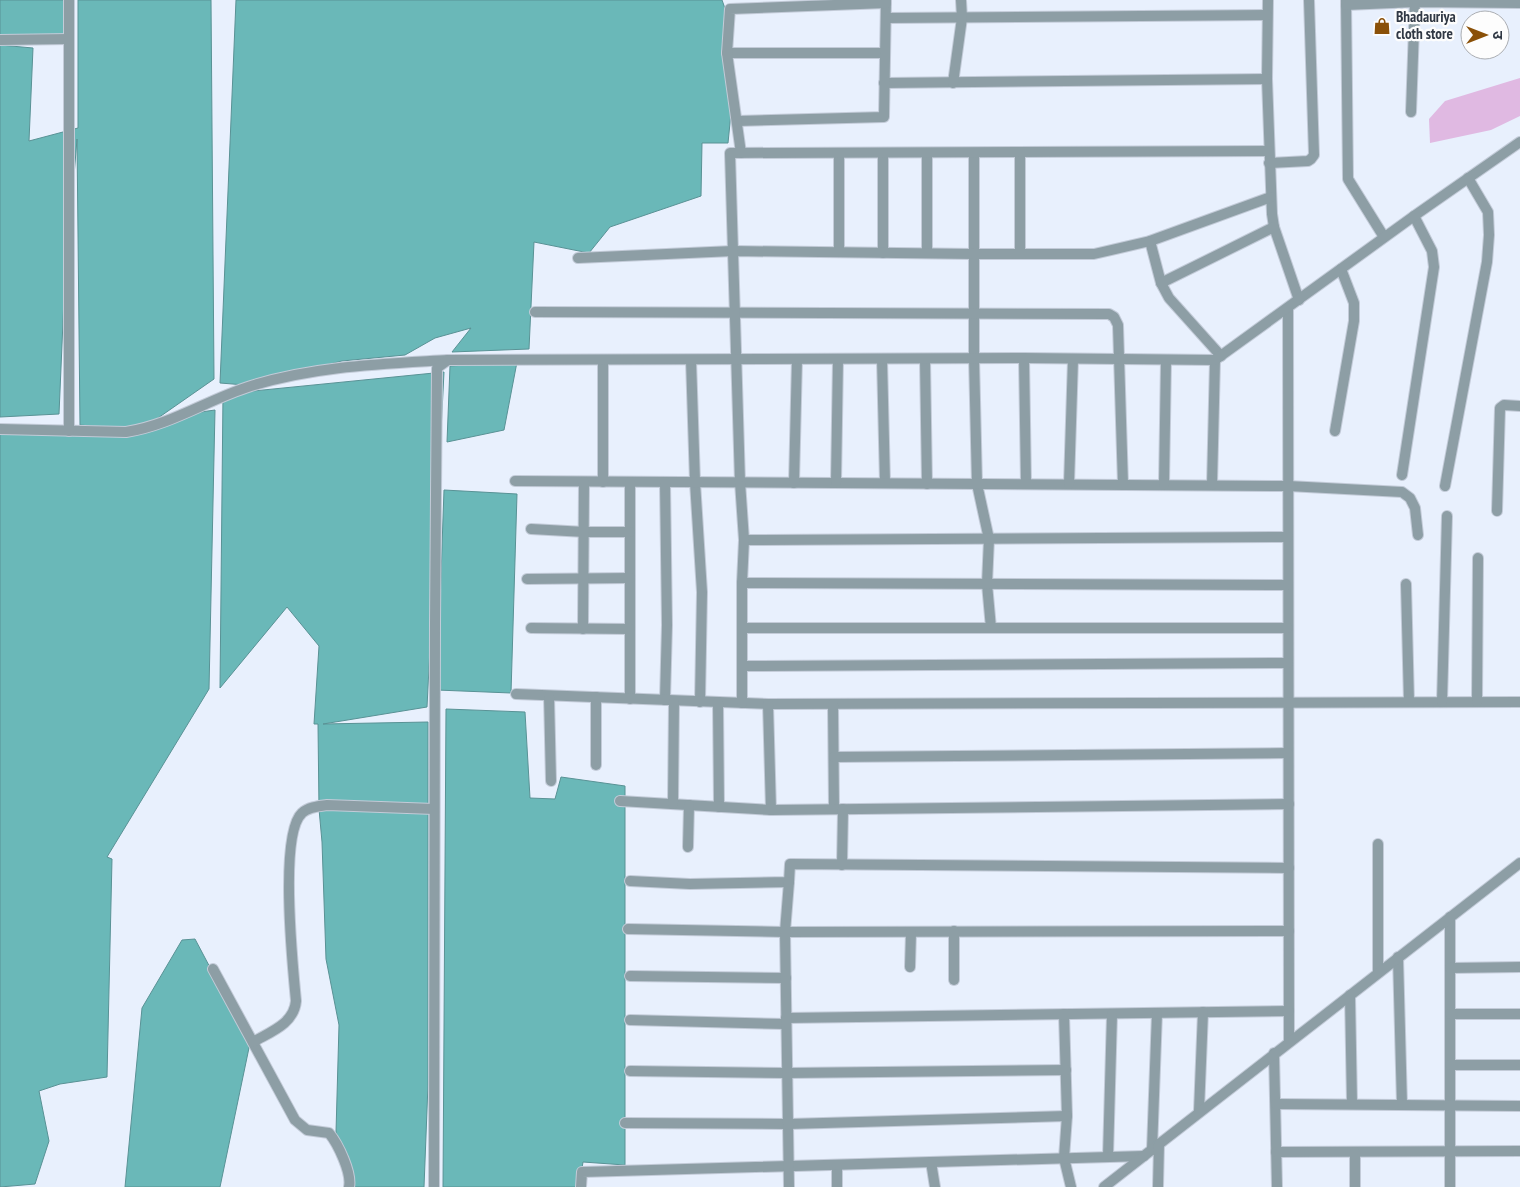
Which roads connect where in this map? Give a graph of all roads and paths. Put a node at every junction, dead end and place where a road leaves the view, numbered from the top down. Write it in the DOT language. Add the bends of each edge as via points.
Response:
graph roads {
  1 [pos="69,0"];
  2 [pos="962,0"];
  3 [pos="1268,0"];
  4 [pos="1309,0"];
  5 [pos="886,1"];
  6 [pos="1415,1"];
  7 [pos="1485,1"];
  8 [pos="1346,2"];
  9 [pos="1520,2"];
  10 [pos="1267,14"];
  11 [pos="886,18"];
  12 [pos="962,18"];
  13 [pos="69,39"];
  14 [pos="0,40"];
  15 [pos="727,53"];
  16 [pos="885,53"];
  17 [pos="1267,79"];
  18 [pos="884,83"];
  19 [pos="953,83"];
  20 [pos="1412,112"];
  21 [pos="737,121"];
  22 [pos="1520,142"];
  23 [pos="1269,151"];
  24 [pos="740,153"];
  25 [pos="839,153"];
  26 [pos="883,153"];
  27 [pos="927,153"];
  28 [pos="974,153"];
  29 [pos="1020,153"];
  30 [pos="1269,163"];
  31 [pos="1468,178"];
  32 [pos="1271,197"];
  33 [pos="1414,216"];
  34 [pos="1274,227"];
  35 [pos="1384,238"];
  36 [pos="1150,240"];
  37 [pos="733,251"];
  38 [pos="839,252"];
  39 [pos="883,253"];
  40 [pos="927,253"];
  41 [pos="974,254"];
  42 [pos="1020,254"];
  43 [pos="578,258"];
  44 [pos="1341,269"];
  45 [pos="1160,283"];
  46 [pos="1299,300"];
  47 [pos="1288,308"];
  48 [pos="535,312"];
  49 [pos="735,312"];
  50 [pos="974,314"];
  51 [pos="974,358"];
  52 [pos="1024,358"];
  53 [pos="1218,358"];
  54 [pos="736,359"];
  55 [pos="796,359"];
  56 [pos="838,359"];
  57 [pos="882,359"];
  58 [pos="926,359"];
  59 [pos="1073,359"];
  60 [pos="1120,359"];
  61 [pos="448,360"];
  62 [pos="603,360"];
  63 [pos="691,360"];
  64 [pos="1166,360"];
  65 [pos="1520,406"];
  66 [pos="0,429"];
  67 [pos="1335,431"];
  68 [pos="69,432"];
  69 [pos="1402,475"];
  70 [pos="515,481"];
  71 [pos="584,482"];
  72 [pos="603,482"];
  73 [pos="630,482"];
  74 [pos="665,482"];
  75 [pos="695,482"];
  76 [pos="740,482"];
  77 [pos="794,483"];
  78 [pos="836,483"];
  79 [pos="885,483"];
  80 [pos="927,484"];
  81 [pos="977,484"];
  82 [pos="1026,484"];
  83 [pos="1069,484"];
  84 [pos="1123,485"];
  85 [pos="1164,485"];
  86 [pos="1212,485"];
  87 [pos="1288,486"];
  88 [pos="1445,486"];
  89 [pos="1497,511"];
  90 [pos="1447,516"];
  91 [pos="531,529"];
  92 [pos="585,532"];
  93 [pos="630,532"];
  94 [pos="1418,535"];
  95 [pos="1288,537"];
  96 [pos="990,539"];
  97 [pos="744,540"];
  98 [pos="1478,558"];
  99 [pos="584,578"];
  100 [pos="630,578"];
  101 [pos="527,579"];
  102 [pos="742,583"];
  103 [pos="987,584"];
  104 [pos="1406,584"];
  105 [pos="1288,585"];
  106 [pos="531,628"];
  107 [pos="742,628"];
  108 [pos="991,628"];
  109 [pos="1288,628"];
  110 [pos="630,629"];
  111 [pos="583,630"];
  112 [pos="1288,663"];
  113 [pos="742,666"];
  114 [pos="516,694"];
  115 [pos="549,696"];
  116 [pos="596,698"];
  117 [pos="630,699"];
  118 [pos="669,700"];
  119 [pos="700,702"];
  120 [pos="718,702"];
  121 [pos="1408,702"];
  122 [pos="1442,702"];
  123 [pos="1477,702"];
  124 [pos="1520,702"];
  125 [pos="742,703"];
  126 [pos="1288,703"];
  127 [pos="768,704"];
  128 [pos="833,704"];
  129 [pos="1288,753"];
  130 [pos="834,757"];
  131 [pos="596,766"];
  132 [pos="551,781"];
  133 [pos="620,801"];
  134 [pos="673,804"];
  135 [pos="1289,804"];
  136 [pos="689,805"];
  137 [pos="719,807"];
  138 [pos="434,809"];
  139 [pos="839,809"];
  140 [pos="771,810"];
  141 [pos="1378,844"];
  142 [pos="688,847"];
  143 [pos="1520,863"];
  144 [pos="842,865"];
  145 [pos="1289,868"];
  146 [pos="630,881"];
  147 [pos="790,882"];
  148 [pos="1450,917"];
  149 [pos="628,929"];
  150 [pos="954,931"];
  151 [pos="1289,931"];
  152 [pos="785,932"];
  153 [pos="911,932"];
  154 [pos="1398,957"];
  155 [pos="1520,967"];
  156 [pos="910,968"];
  157 [pos="1450,968"];
  158 [pos="213,969"];
  159 [pos="1378,973"];
  160 [pos="630,976"];
  161 [pos="786,978"];
  162 [pos="954,980"];
  163 [pos="1350,995"];
  164 [pos="1289,1011"];
  165 [pos="1203,1012"];
  166 [pos="1157,1013"];
  167 [pos="1064,1014"];
  168 [pos="1112,1014"];
  169 [pos="1450,1014"];
  170 [pos="1520,1014"];
  171 [pos="630,1020"];
  172 [pos="786,1021"];
  173 [pos="253,1042"];
  174 [pos="1289,1042"];
  175 [pos="1274,1053"];
  176 [pos="1450,1065"];
  177 [pos="1520,1065"];
  178 [pos="630,1070"];
  179 [pos="1066,1070"];
  180 [pos="787,1073"];
  181 [pos="1276,1104"];
  182 [pos="1352,1104"];
  183 [pos="1402,1104"];
  184 [pos="1450,1105"];
  185 [pos="1520,1106"];
  186 [pos="1199,1111"];
  187 [pos="1067,1116"];
  188 [pos="625,1123"];
  189 [pos="788,1124"];
  190 [pos="1151,1150"];
  191 [pos="1450,1151"];
  192 [pos="1520,1151"];
  193 [pos="1276,1152"];
  194 [pos="1354,1152"];
  195 [pos="1108,1157"];
  196 [pos="1064,1158"];
  197 [pos="931,1162"];
  198 [pos="837,1165"];
  199 [pos="789,1166"];
  200 [pos="349,1187"];
  201 [pos="434,1187"];
  202 [pos="581,1187"];
  203 [pos="790,1187"];
  204 [pos="837,1187"];
  205 [pos="935,1187"];
  206 [pos="1071,1187"];
  207 [pos="1104,1187"];
  208 [pos="1158,1187"];
  209 [pos="1277,1187"];
  210 [pos="1355,1187"];
  211 [pos="1450,1187"];
  1 -- 13 [label="street"];
  2 -- 12 [label="street"];
  3 -- 10 [label="street"];
  4 -- 30 [label="street" via="1314,155 1308,161"];
  5 -- 11 [label="street"];
  5 -- 15 [label="street" via="730,9"];
  6 -- 7 [label="street"];
  6 -- 8 [label="street"];
  6 -- 20 [label="street"];
  7 -- 9 [label="street"];
  8 -- 35 [label="street" via="1348,179"];
  10 -- 12 [label="street"];
  10 -- 17 [label="street"];
  11 -- 12 [label="street"];
  11 -- 16 [label="street"];
  12 -- 19 [label="street"];
  13 -- 14 [label="street"];
  13 -- 68 [label="street"];
  15 -- 16 [label="street"];
  15 -- 21 [label="street"];
  16 -- 18 [label="street"];
  17 -- 19 [label="street"];
  17 -- 23 [label="street"];
  18 -- 19 [label="street"];
  18 -- 21 [label="street" via="884,117"];
  21 -- 24 [label="street"];
  22 -- 31 [label="street"];
  23 -- 29 [label="street"];
  23 -- 30 [label="street"];
  24 -- 25 [label="street"];
  24 -- 37 [label="street" via="730,153"];
  25 -- 26 [label="street"];
  25 -- 38 [label="street"];
  26 -- 27 [label="street"];
  26 -- 39 [label="street"];
  27 -- 28 [label="street"];
  27 -- 40 [label="street"];
  28 -- 29 [label="street"];
  28 -- 41 [label="street"];
  29 -- 42 [label="street"];
  30 -- 32 [label="street"];
  31 -- 33 [label="street"];
  31 -- 88 [label="street" via="1488,212 1489,236 1487,262"];
  32 -- 34 [label="street"];
  32 -- 36 [label="street"];
  33 -- 35 [label="street"];
  33 -- 69 [label="street" via="1432,251 1434,267"];
  34 -- 45 [label="street"];
  34 -- 46 [label="street"];
  35 -- 44 [label="street"];
  36 -- 42 [label="street" via="1094,254"];
  36 -- 45 [label="street"];
  37 -- 38 [label="street"];
  37 -- 43 [label="street"];
  37 -- 49 [label="street"];
  38 -- 39 [label="street"];
  39 -- 40 [label="street"];
  40 -- 41 [label="street"];
  41 -- 42 [label="street"];
  41 -- 50 [label="street"];
  44 -- 46 [label="street"];
  44 -- 67 [label="street" via="1354,303 1354,321"];
  45 -- 53 [label="street"];
  46 -- 47 [label="street"];
  47 -- 53 [label="street"];
  47 -- 87 [label="street"];
  48 -- 49 [label="street"];
  49 -- 50 [label="street"];
  49 -- 54 [label="street"];
  50 -- 51 [label="street"];
  50 -- 60 [label="street" via="1110,314 1118,325"];
  51 -- 52 [label="street"];
  51 -- 58 [label="street"];
  51 -- 81 [label="street"];
  52 -- 59 [label="street"];
  52 -- 82 [label="street"];
  53 -- 64 [label="street"];
  53 -- 86 [label="street"];
  54 -- 55 [label="street"];
  54 -- 63 [label="street"];
  54 -- 76 [label="street"];
  55 -- 56 [label="street"];
  55 -- 77 [label="street"];
  56 -- 57 [label="street"];
  56 -- 78 [label="street"];
  57 -- 58 [label="street"];
  57 -- 79 [label="street"];
  58 -- 80 [label="street"];
  59 -- 60 [label="street"];
  59 -- 83 [label="street"];
  60 -- 64 [label="street"];
  60 -- 84 [label="street"];
  61 -- 62 [label="street"];
  61 -- 68 [label="street" via="286,376 251,386 147,429"];
  61 -- 138 [label="street" via="437,368"];
  62 -- 63 [label="street"];
  62 -- 72 [label="street"];
  63 -- 75 [label="street"];
  64 -- 85 [label="street"];
  65 -- 89 [label="street" via="1504,405 1500,408"];
  66 -- 68 [label="street"];
  70 -- 71 [label="street"];
  71 -- 72 [label="street"];
  71 -- 92 [label="street"];
  72 -- 73 [label="street"];
  73 -- 74 [label="street"];
  73 -- 93 [label="street"];
  74 -- 75 [label="street"];
  74 -- 118 [label="street"];
  75 -- 76 [label="street"];
  75 -- 119 [label="street" via="702,592"];
  76 -- 77 [label="street"];
  76 -- 97 [label="street"];
  77 -- 78 [label="street"];
  78 -- 79 [label="street"];
  79 -- 80 [label="street"];
  80 -- 81 [label="street"];
  81 -- 82 [label="street"];
  81 -- 96 [label="street"];
  82 -- 83 [label="street"];
  83 -- 84 [label="street"];
  84 -- 85 [label="street"];
  85 -- 86 [label="street"];
  86 -- 87 [label="street"];
  87 -- 94 [label="street" via="1402,492 1415,508"];
  87 -- 95 [label="street"];
  90 -- 122 [label="street"];
  91 -- 92 [label="street"];
  92 -- 93 [label="street"];
  92 -- 99 [label="street"];
  93 -- 100 [label="street"];
  95 -- 96 [label="street"];
  95 -- 105 [label="street"];
  96 -- 97 [label="street"];
  96 -- 103 [label="street"];
  97 -- 102 [label="street"];
  98 -- 123 [label="street"];
  99 -- 100 [label="street"];
  99 -- 101 [label="street"];
  99 -- 111 [label="street"];
  100 -- 110 [label="street"];
  102 -- 103 [label="street"];
  102 -- 107 [label="street"];
  103 -- 105 [label="street"];
  103 -- 108 [label="street"];
  104 -- 121 [label="street"];
  105 -- 109 [label="street"];
  106 -- 111 [label="street"];
  107 -- 108 [label="street"];
  107 -- 113 [label="street"];
  108 -- 109 [label="street"];
  109 -- 112 [label="street"];
  110 -- 111 [label="street"];
  110 -- 117 [label="street"];
  112 -- 113 [label="street"];
  112 -- 126 [label="street"];
  113 -- 125 [label="street"];
  114 -- 115 [label="street"];
  115 -- 116 [label="street"];
  115 -- 132 [label="street"];
  116 -- 117 [label="street"];
  116 -- 131 [label="street"];
  117 -- 118 [label="street"];
  118 -- 119 [label="street"];
  118 -- 134 [label="street"];
  119 -- 120 [label="street"];
  120 -- 125 [label="street"];
  120 -- 137 [label="street"];
  121 -- 122 [label="street"];
  121 -- 126 [label="street"];
  122 -- 123 [label="street"];
  123 -- 124 [label="street"];
  125 -- 127 [label="street"];
  126 -- 128 [label="street"];
  126 -- 129 [label="street"];
  127 -- 128 [label="street"];
  127 -- 140 [label="street"];
  128 -- 130 [label="street"];
  129 -- 130 [label="street"];
  129 -- 135 [label="street"];
  130 -- 139 [label="street"];
  133 -- 134 [label="street"];
  134 -- 136 [label="street"];
  135 -- 139 [label="street"];
  135 -- 145 [label="street"];
  136 -- 137 [label="street"];
  136 -- 142 [label="street"];
  137 -- 140 [label="street"];
  138 -- 173 [label="street" via="327,805 301,814 292,838 289,914 296,1010 279,1027"];
  138 -- 201 [label="street"];
  139 -- 140 [label="street"];
  139 -- 144 [label="street"];
  141 -- 159 [label="street"];
  143 -- 148 [label="street"];
  144 -- 145 [label="street"];
  144 -- 147 [label="street" via="790,864"];
  145 -- 151 [label="street"];
  146 -- 147 [label="street" via="690,884"];
  147 -- 152 [label="street"];
  148 -- 154 [label="street"];
  148 -- 157 [label="street"];
  149 -- 152 [label="street"];
  150 -- 151 [label="street"];
  150 -- 153 [label="street"];
  150 -- 162 [label="street"];
  151 -- 164 [label="street"];
  152 -- 153 [label="street"];
  152 -- 161 [label="street"];
  153 -- 156 [label="street"];
  154 -- 159 [label="street"];
  154 -- 183 [label="street"];
  155 -- 157 [label="street"];
  157 -- 169 [label="street"];
  158 -- 173 [label="street"];
  159 -- 163 [label="street"];
  160 -- 161 [label="street"];
  161 -- 172 [label="street"];
  163 -- 174 [label="street"];
  163 -- 182 [label="street"];
  164 -- 165 [label="street"];
  164 -- 174 [label="street"];
  165 -- 166 [label="street"];
  165 -- 186 [label="street"];
  166 -- 168 [label="street"];
  166 -- 190 [label="street"];
  167 -- 168 [label="street"];
  167 -- 172 [label="street"];
  167 -- 179 [label="street"];
  168 -- 195 [label="street"];
  169 -- 170 [label="street"];
  169 -- 176 [label="street"];
  171 -- 172 [label="street"];
  172 -- 180 [label="street"];
  173 -- 200 [label="street" via="295,1120 307,1130 330,1133 334,1139 345,1164"];
  174 -- 175 [label="street"];
  175 -- 181 [label="street"];
  175 -- 186 [label="street"];
  176 -- 177 [label="street"];
  176 -- 184 [label="street"];
  178 -- 180 [label="street"];
  179 -- 180 [label="street"];
  179 -- 187 [label="street"];
  180 -- 189 [label="street"];
  181 -- 182 [label="street"];
  181 -- 193 [label="street"];
  182 -- 183 [label="street"];
  183 -- 184 [label="street"];
  184 -- 185 [label="street"];
  184 -- 191 [label="street"];
  186 -- 190 [label="street"];
  187 -- 189 [label="street"];
  187 -- 196 [label="street"];
  188 -- 189 [label="street"];
  189 -- 199 [label="street"];
  190 -- 195 [label="street"];
  190 -- 207 [label="street"];
  190 -- 208 [label="street"];
  191 -- 192 [label="street"];
  191 -- 194 [label="street"];
  191 -- 211 [label="street"];
  193 -- 194 [label="street"];
  193 -- 209 [label="street"];
  194 -- 210 [label="street"];
  195 -- 196 [label="street"];
  196 -- 197 [label="street"];
  196 -- 206 [label="street"];
  197 -- 198 [label="street"];
  197 -- 205 [label="street"];
  198 -- 199 [label="street"];
  198 -- 204 [label="street"];
  199 -- 202 [label="street" via="582,1172"];
  199 -- 203 [label="street"];
}
